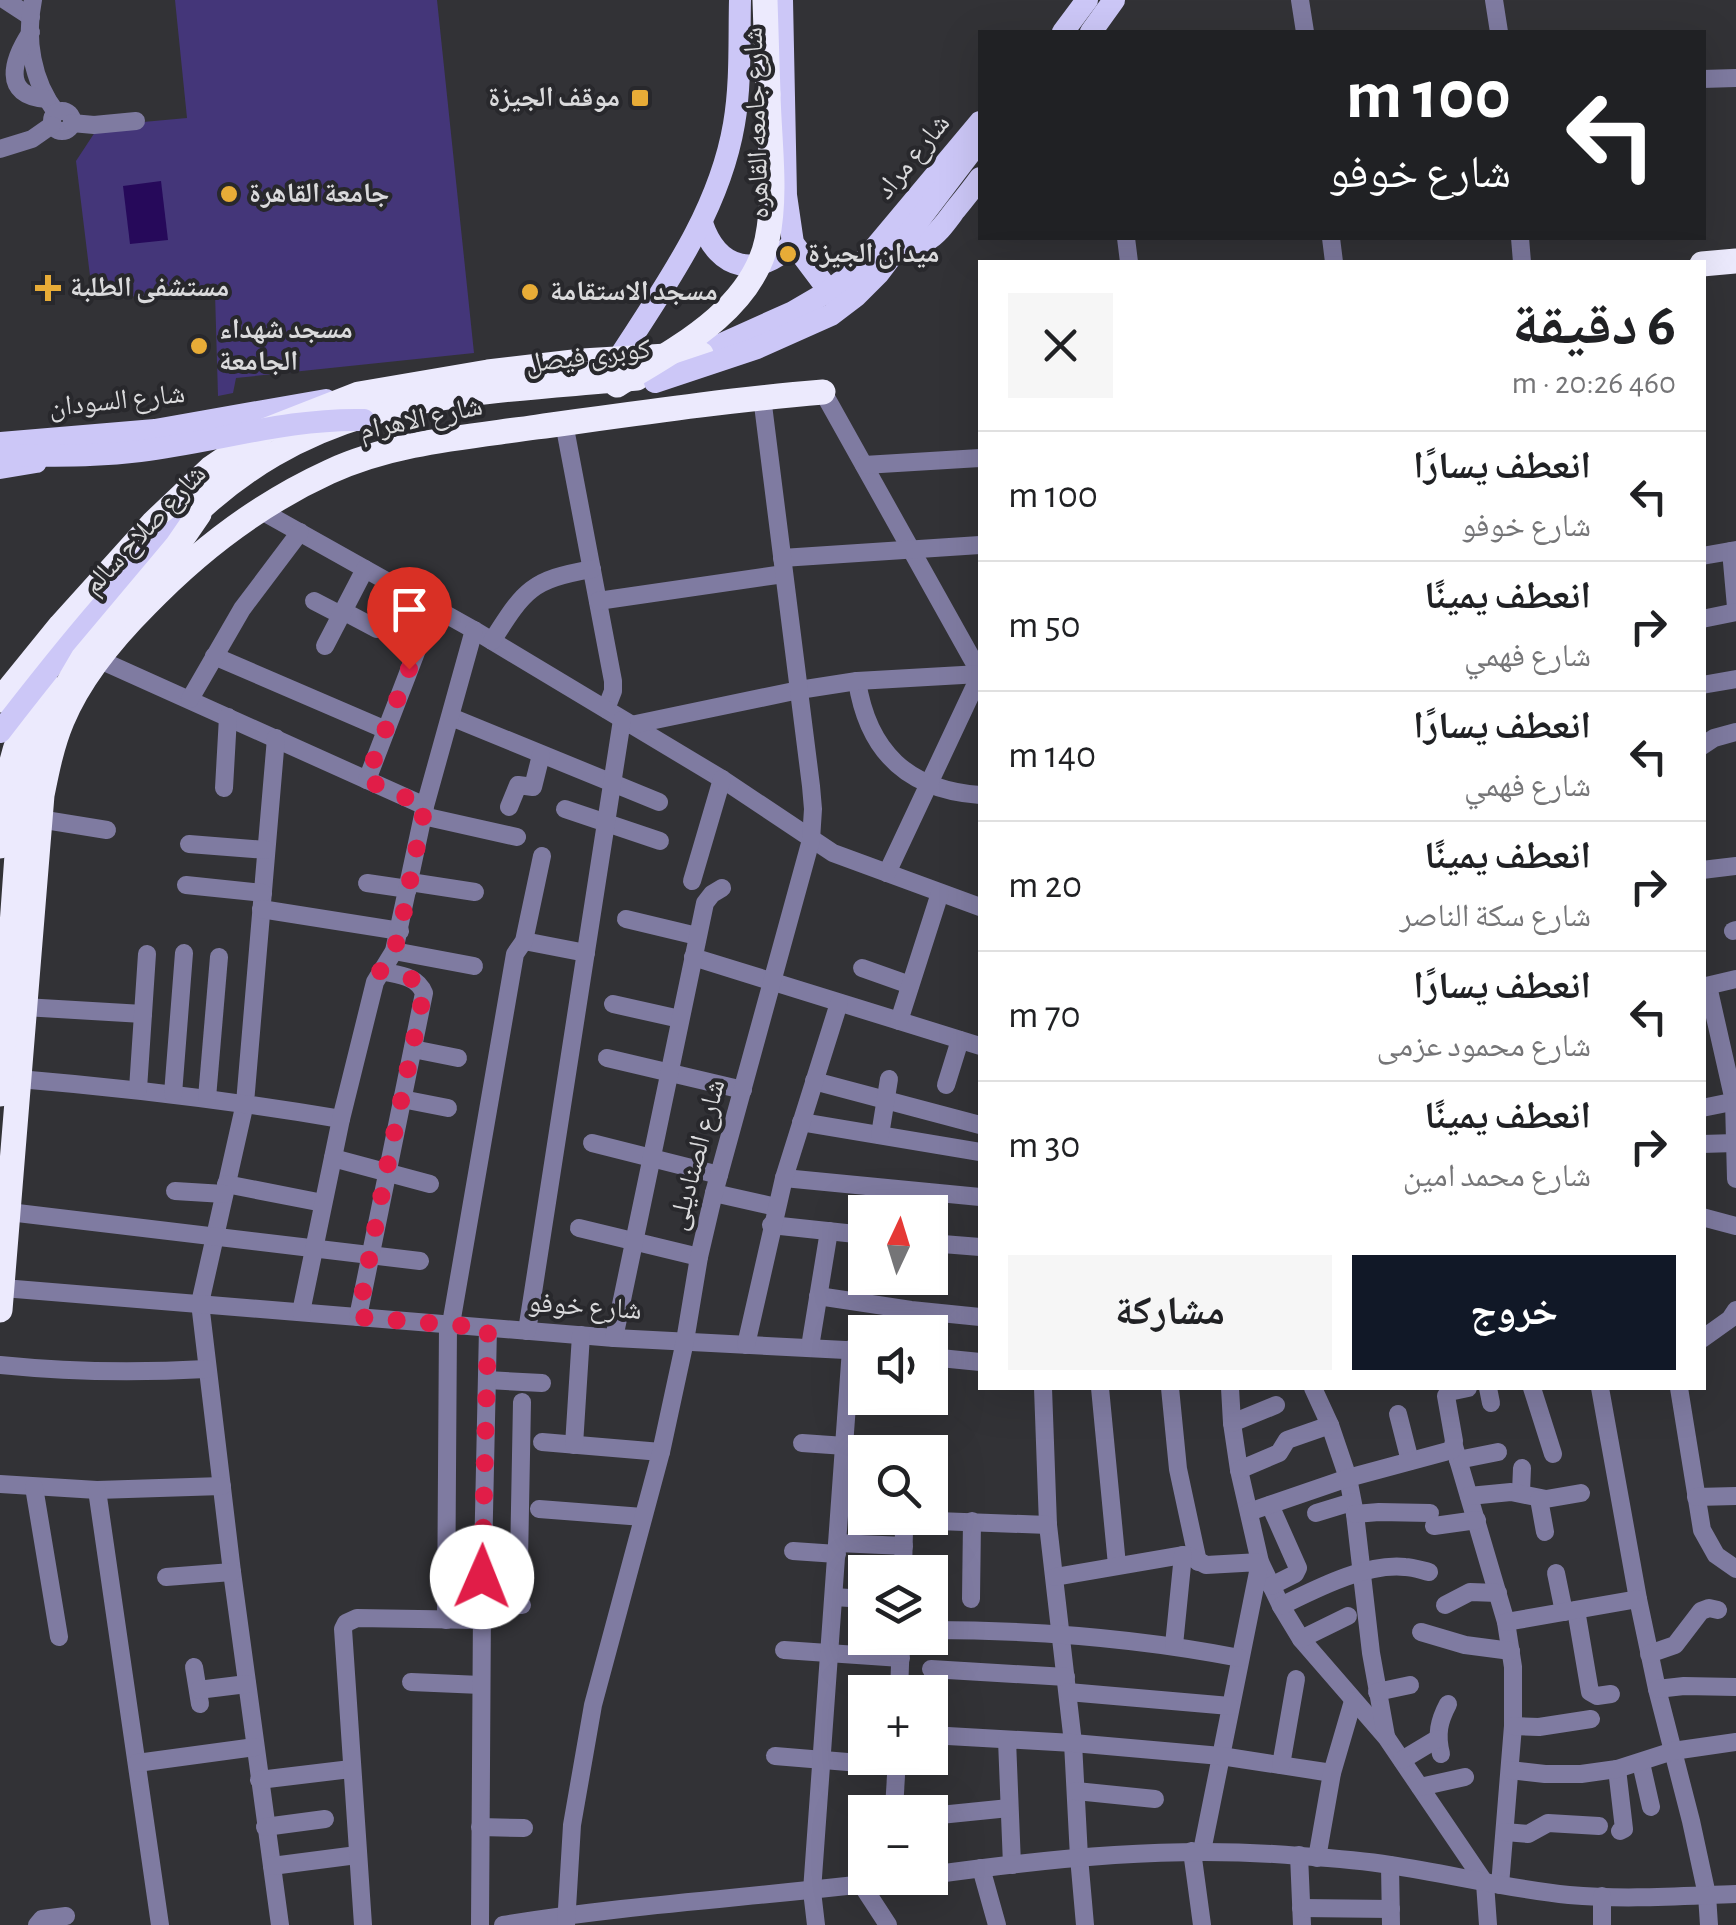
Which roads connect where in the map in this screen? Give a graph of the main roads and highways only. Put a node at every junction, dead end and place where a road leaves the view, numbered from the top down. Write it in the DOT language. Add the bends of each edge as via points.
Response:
graph roads {
  1 [pos="740,0"];
  2 [pos="765,0"];
  3 [pos="782,0"];
  4 [pos="1073,0"];
  5 [pos="1088,0"];
  6 [pos="1114,0"];
  7 [pos="1051,30"];
  8 [pos="1064,30"];
  9 [pos="1096,30"];
  10 [pos="978,124"];
  11 [pos="978,143"];
  12 [pos="978,181"];
  13 [pos="702,223"];
  14 [pos="893,228"];
  15 [pos="793,243"];
  16 [pos="1736,261"];
  17 [pos="1706,264"];
  18 [pos="828,292"];
  19 [pos="701,354"];
  20 [pos="617,372"];
  21 [pos="651,379"];
  22 [pos="824,392"];
  23 [pos="362,407"];
  24 [pos="313,412"];
  25 [pos="155,430"];
  26 [pos="0,443"];
  27 [pos="284,447"];
  28 [pos="0,456"];
  29 [pos="0,468"];
  30 [pos="199,514"];
  31 [pos="169,539"];
  32 [pos="136,542"];
  33 [pos="0,700"];
  34 [pos="0,732"];
  35 [pos="2,796"];
  36 [pos="0,846"];
  37 [pos="32,908"];
  38 [pos="0,912"];
  39 [pos="0,944"];
  40 [pos="28,964"];
  41 [pos="10,1086"];
  42 [pos="2,1299"];
  1 -- 13 [label="main road, شارع جامعه القاهره" via="734,124"];
  2 -- 20 [label="highway, bridge" via="771,190 764,253 740,295 714,320 686,342"];
  3 -- 15 [label="main road, شارع جامعه القاهره"];
  4 -- 7 [label="main road"];
  5 -- 8 [label="main road"];
  6 -- 9 [label="main road"];
  10 -- 14 [label="main road, شارع مراد"];
  11 -- 21 [label="main road, كوبرى فيصل, bridge" via="878,274 831,315 758,348"];
  12 -- 14 [label="main road, شارع مراد" via="936,235 913,242"];
  13 -- 15 [label="main road" via="708,242 740,265 780,258"];
  13 -- 20 [label="main road, شارع جامعه القاهره"];
  14 -- 18 [label="main road, شارع مراد"];
  15 -- 18 [label="main road, شارع جامعه القاهره"];
  16 -- 17 [label="highway"];
  18 -- 19 [label="main road, شارع مراد"];
  19 -- 20 [label="highway"];
  19 -- 21 [label="main road, شارع مراد"];
  20 -- 21 [label="highway, كوبرى فيصل, bridge"];
  20 -- 23 [label="highway, كوبرى فيصل" via="406,410"];
  21 -- 27 [label="highway, شارع صلاح سالم" via="462,394 388,407"];
  22 -- 37 [label="highway, شارع الاهرام" via="407,446 332,470 258,509 175,574 72,700 47,770"];
  23 -- 24 [label="highway, شارع الاهرام"];
  23 -- 25 [label="main road, شارع السودان"];
  23 -- 28 [label="main road, bridge" via="331,419 142,451"];
  23 -- 30 [label="highway, كوبرى فيصل, bridge" via="276,457"];
  24 -- 27 [label="highway"];
  24 -- 32 [label="highway, شارع الاهرام" via="268,430 211,468"];
  25 -- 26 [label="main road, شارع السودان"];
  25 -- 29 [label="main road"];
  27 -- 31 [label="highway, شارع صلاح سالم" via="222,488"];
  30 -- 34 [label="main road, bridge" via="129,574"];
  30 -- 41 [label="highway, كوبرى فيصل, bridge" via="83,658 36,746 18,841"];
  31 -- 32 [label="highway"];
  31 -- 35 [label="highway, شارع صلاح سالم" via="39,695"];
  32 -- 33 [label="highway, شارع الاهرام"];
  35 -- 36 [label="highway, شارع صلاح سالم"];
  37 -- 38 [label="highway"];
  37 -- 40 [label="highway"];
  39 -- 40 [label="highway"];
  40 -- 41 [label="highway"];
  41 -- 42 [label="highway"];
}
